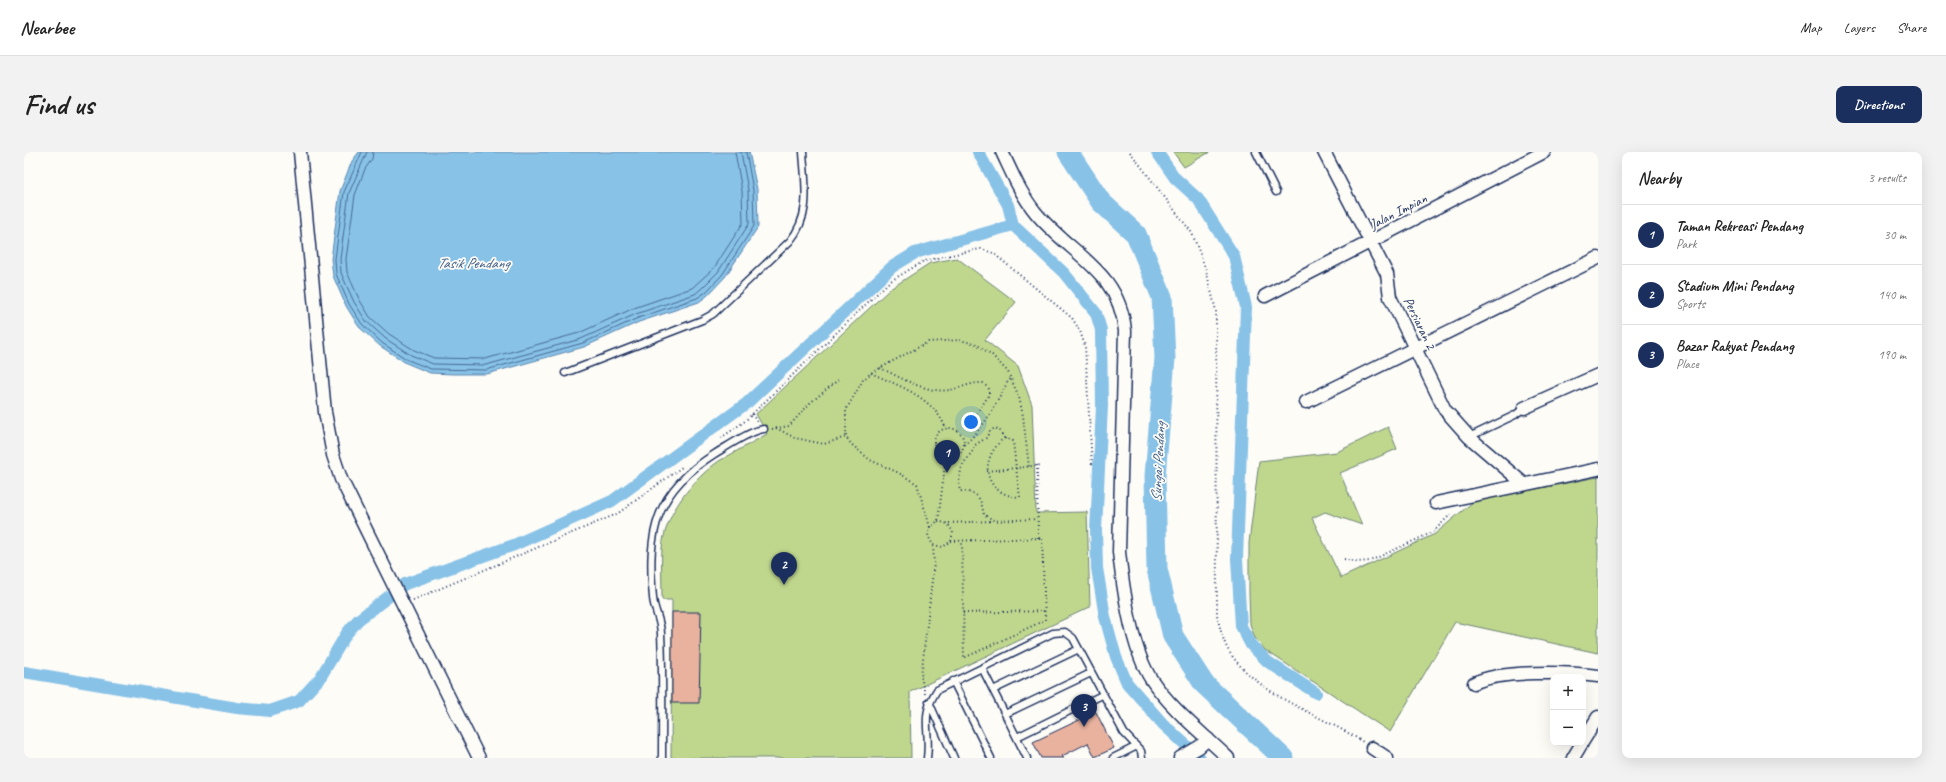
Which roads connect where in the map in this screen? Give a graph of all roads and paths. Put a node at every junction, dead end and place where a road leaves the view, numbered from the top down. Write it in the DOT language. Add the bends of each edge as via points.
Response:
graph roads {
  1 [pos="300,152"];
  2 [pos="803,152"];
  3 [pos="1002,152"];
  4 [pos="1130,152"];
  5 [pos="1256,152"];
  6 [pos="1544,152"];
  7 [pos="1327,153"];
  8 [pos="1276,192"];
  9 [pos="1370,242"];
  10 [pos="1598,258"];
  11 [pos="1265,296"];
  12 [pos="1415,348"];
  13 [pos="880,368"];
  14 [pos="565,373"];
  15 [pos="871,373"];
  16 [pos="1598,375"];
  17 [pos="1012,377"];
  18 [pos="838,380"];
  19 [pos="1306,402"];
  20 [pos="1524,408"];
  21 [pos="776,428"];
  22 [pos="764,429"];
  23 [pos="946,429"];
  24 [pos="975,436"];
  25 [pos="846,437"];
  26 [pos="1469,437"];
  27 [pos="1004,438"];
  28 [pos="719,440"];
  29 [pos="964,445"];
  30 [pos="946,458"];
  31 [pos="687,463"];
  32 [pos="1037,465"];
  33 [pos="1041,465"];
  34 [pos="1029,466"];
  35 [pos="1092,466"];
  36 [pos="1016,468"];
  37 [pos="1598,469"];
  38 [pos="987,471"];
  39 [pos="1524,484"];
  40 [pos="1436,503"];
  41 [pos="1454,511"];
  42 [pos="1037,519"];
  43 [pos="994,520"];
  44 [pos="938,521"];
  45 [pos="948,524"];
  46 [pos="930,527"];
  47 [pos="1038,538"];
  48 [pos="951,541"];
  49 [pos="962,542"];
  50 [pos="933,544"];
  51 [pos="1344,560"];
  52 [pos="402,602"];
  53 [pos="1044,611"];
  54 [pos="963,613"];
  55 [pos="1079,649"];
  56 [pos="982,668"];
  57 [pos="1091,673"];
  58 [pos="1598,676"];
  59 [pos="953,681"];
  60 [pos="1474,683"];
  61 [pos="993,690"];
  62 [pos="1102,695"];
  63 [pos="929,702"];
  64 [pos="1005,714"];
  65 [pos="1598,717"];
  66 [pos="1017,737"];
  67 [pos="1586,737"];
  68 [pos="1208,739"];
  69 [pos="1580,746"];
  70 [pos="1135,747"];
  71 [pos="1372,748"];
  72 [pos="1182,757"];
  73 [pos="479,758"];
  74 [pos="662,758"];
  75 [pos="927,758"];
  76 [pos="954,758"];
  77 [pos="991,758"];
  78 [pos="1027,758"];
  79 [pos="1113,758"];
  80 [pos="1142,758"];
  81 [pos="1228,758"];
  82 [pos="1387,758"];
  83 [pos="1573,758"];
  1 -- 52 [label="street" via="328,435 341,479"];
  2 -- 14 [label="lane" via="806,198 804,219 790,241 752,278 713,314 702,320"];
  3 -- 68 [label="street" via="1023,194 1036,213 1099,272 1119,299 1125,331 1119,552 1123,587 1136,642 1152,679 1174,706"];
  4 -- 71 [label="path" via="1192,233 1206,270 1216,311 1217,615 1222,636 1230,652 1242,666 1269,689"];
  5 -- 8 [label="lane"];
  6 -- 9 [label="street, Jalan Impian"];
  7 -- 9 [label="street, Persiaran 2"];
  9 -- 11 [label="street, Jalan Impian"];
  9 -- 12 [label="street, Persiaran 2" via="1388,277 1390,297"];
  10 -- 12 [label="street"];
  12 -- 19 [label="street"];
  12 -- 26 [label="street, Persiaran 2" via="1445,410"];
  13 -- 15 [label="path"];
  13 -- 17 [label="path" via="928,342 959,340 976,344 992,355"];
  13 -- 24 [label="path" via="929,389 950,390 973,382 983,383 989,389 989,395 977,413"];
  15 -- 23 [label="path" via="912,391 942,418"];
  15 -- 25 [label="path" via="863,380 846,410"];
  16 -- 20 [label="street"];
  17 -- 24 [label="path"];
  17 -- 34 [label="path" via="1023,416"];
  18 -- 21 [label="path" via="810,403 793,423 784,428"];
  20 -- 26 [label="lane"];
  21 -- 22 [label="path"];
  21 -- 25 [label="path" via="795,438 824,444"];
  22 -- 74 [label="lane" via="731,444 685,477 666,498 655,527 651,557 653,600 661,632"];
  23 -- 29 [label="path" via="955,430 962,436"];
  23 -- 30 [label="path" via="938,433 934,442 936,451"];
  24 -- 29 [label="path"];
  25 -- 46 [label="path" via="870,460 917,484"];
  26 -- 39 [label="street, Persiaran 2"];
  27 -- 36 [label="path" via="1013,440"];
  27 -- 38 [label="path" via="991,453"];
  27 -- 43 [label="path" via="995,428 975,445 973,453 963,464 958,483 960,491 974,493 981,499 984,515"];
  28 -- 35 [label="path" via="745,421 889,282 924,261 981,249 993,253 1072,318 1080,330 1085,346"];
  29 -- 30 [label="path" via="960,454"];
  30 -- 44 [label="path"];
  31 -- 52 [label="path" via="617,514"];
  32 -- 33 [label="path"];
  32 -- 34 [label="path"];
  32 -- 42 [label="path"];
  34 -- 36 [label="path"];
  36 -- 38 [label="path"];
  36 -- 38 [label="path" via="1020,497 1001,494 995,488"];
  37 -- 39 [label="street"];
  39 -- 40 [label="street"];
  41 -- 51 [label="path" via="1433,532 1370,561"];
  42 -- 43 [label="path"];
  42 -- 47 [label="path"];
  43 -- 45 [label="path"];
  44 -- 45 [label="path"];
  44 -- 46 [label="path"];
  45 -- 48 [label="path" via="953,532"];
  46 -- 50 [label="path" via="928,536"];
  47 -- 49 [label="path"];
  47 -- 53 [label="path" via="1042,538"];
  48 -- 49 [label="path"];
  48 -- 50 [label="path" via="943,547"];
  49 -- 54 [label="path"];
  50 -- 63 [label="path" via="934,563 920,677"];
  52 -- 73 [label="street"];
  53 -- 54 [label="path"];
  53 -- 54 [label="path" via="1045,620 964,658"];
  55 -- 56 [label="lane" via="1073,638 1065,632 1053,634"];
  55 -- 57 [label="lane"];
  55 -- 61 [label="lane"];
  56 -- 59 [label="lane"];
  56 -- 61 [label="lane"];
  57 -- 62 [label="lane"];
  57 -- 64 [label="lane"];
  58 -- 60 [label="street" via="1516,674 1489,677"];
  59 -- 63 [label="lane" via="937,690"];
  59 -- 77 [label="lane"];
  61 -- 64 [label="lane"];
  62 -- 66 [label="lane"];
  62 -- 70 [label="lane"];
  63 -- 75 [label="lane" via="926,721"];
  63 -- 76 [label="lane"];
  64 -- 66 [label="lane"];
  65 -- 67 [label="street"];
  66 -- 78 [label="lane"];
  68 -- 72 [label="street"];
  68 -- 81 [label="street"];
  69 -- 83 [label="street"];
  70 -- 79 [label="lane"];
  70 -- 80 [label="lane" via="1140,750"];
  71 -- 82 [label="street"];
}
